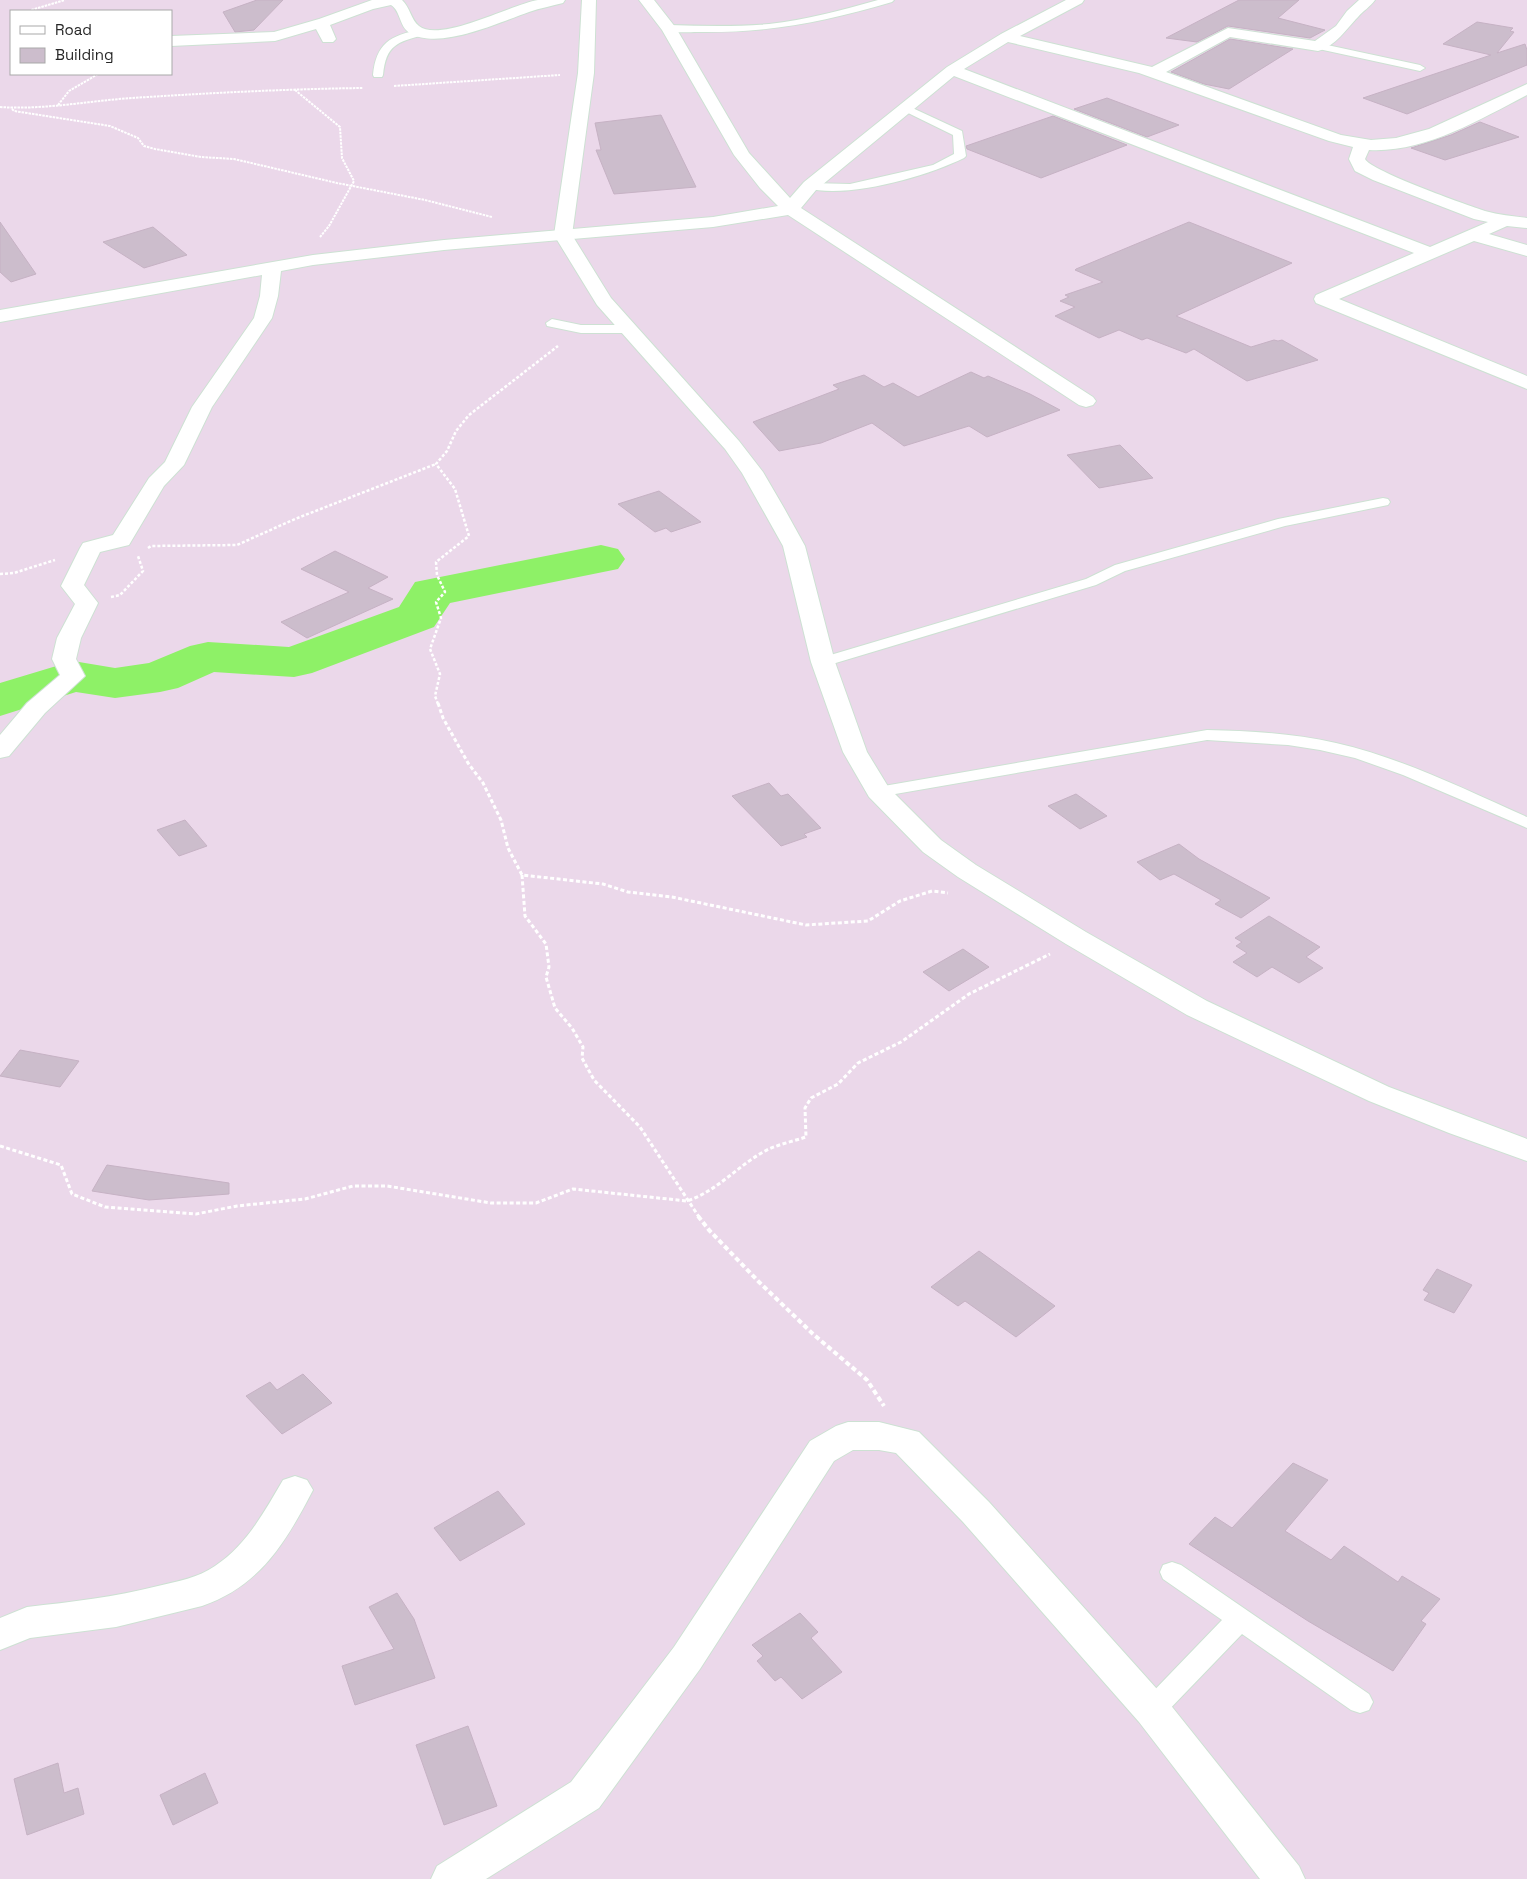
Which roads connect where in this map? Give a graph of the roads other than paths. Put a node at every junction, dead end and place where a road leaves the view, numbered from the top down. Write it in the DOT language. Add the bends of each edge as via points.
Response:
graph roads {
  1 [pos="558,0"];
  2 [pos="589,0"];
  3 [pos="646,0"];
  4 [pos="889,0"];
  5 [pos="1078,0"];
  6 [pos="1368,0"];
  7 [pos="394,1"];
  8 [pos="324,22"];
  9 [pos="669,28"];
  10 [pos="420,33"];
  11 [pos="1006,37"];
  12 [pos="328,39"];
  13 [pos="172,41"];
  14 [pos="1318,46"];
  15 [pos="1420,68"];
  16 [pos="952,70"];
  17 [pos="1153,72"];
  18 [pos="378,75"];
  19 [pos="1527,89"];
  20 [pos="906,108"];
  21 [pos="1519,109"];
  22 [pos="1486,110"];
  23 [pos="1362,144"];
  24 [pos="810,186"];
  25 [pos="791,209"];
  26 [pos="1505,221"];
  27 [pos="1527,223"];
  28 [pos="1473,235"];
  29 [pos="552,236"];
  30 [pos="1527,251"];
  31 [pos="1430,253"];
  32 [pos="272,267"];
  33 [pos="0,316"];
  34 [pos="552,323"];
  35 [pos="627,329"];
  36 [pos="1527,384"];
  37 [pos="1086,401"];
  38 [pos="1383,502"];
  39 [pos="822,662"];
  40 [pos="0,751"];
  41 [pos="878,792"];
  42 [pos="1527,824"];
  43 [pos="1527,1150"];
  44 [pos="295,1490"];
  45 [pos="1172,1572"];
  46 [pos="1240,1619"];
  47 [pos="0,1634"];
  48 [pos="1360,1702"];
  49 [pos="1152,1710"];
  50 [pos="451,1879"];
  51 [pos="1285,1879"];
  1 -- 10 [label="street" via="443,34"];
  2 -- 29 [label="street" via="586,73"];
  3 -- 9 [label="street"];
  4 -- 9 [label="lane" via="815,20 770,27 720,30"];
  5 -- 11 [label="street"];
  6 -- 14 [label="street" via="1341,29"];
  7 -- 8 [label="street" via="380,1"];
  7 -- 10 [label="street" via="400,5 410,27"];
  8 -- 12 [label="street" via="322,26"];
  8 -- 13 [label="street" via="275,36"];
  9 -- 25 [label="street" via="742,155"];
  10 -- 18 [label="lane" via="391,41 378,63"];
  11 -- 16 [label="street"];
  11 -- 17 [label="street"];
  14 -- 15 [label="lane"];
  14 -- 17 [label="street" via="1228,32"];
  16 -- 20 [label="street"];
  16 -- 31 [label="street"];
  17 -- 23 [label="street" via="1335,138"];
  19 -- 22 [label="street"];
  20 -- 24 [label="street"];
  20 -- 24 [label="lane" via="958,134 960,156 937,167 850,187"];
  21 -- 22 [label="street"];
  22 -- 23 [label="street" via="1412,139 1392,144"];
  23 -- 26 [label="street" via="1357,158 1361,167 1480,215"];
  24 -- 25 [label="street"];
  25 -- 29 [label="street" via="713,222"];
  25 -- 37 [label="street"];
  26 -- 27 [label="street"];
  26 -- 28 [label="street"];
  28 -- 30 [label="street"];
  28 -- 31 [label="street"];
  29 -- 32 [label="street"];
  29 -- 35 [label="street"];
  31 -- 36 [label="street" via="1323,299"];
  32 -- 33 [label="street"];
  32 -- 40 [label="street" via="263,318 202,407 174,465 156,482 121,540 91,548 72,586 87,603 69,638 64,659 73,676 36,708"];
  34 -- 35 [label="lane" via="581,329"];
  35 -- 39 [label="street" via="708,417 752,472 794,546"];
  38 -- 39 [label="lane" via="1284,522 1120,568 1091,582"];
  39 -- 41 [label="street" via="855,752"];
  41 -- 42 [label="lane" via="1207,735 1232,736 1334,748 1389,764"];
  41 -- 43 [label="street" via="932,846 967,871 1197,1008 1379,1094"];
  44 -- 47 [label="street" via="268,1537 249,1559 228,1577 202,1591 116,1612 27,1623"];
  45 -- 46 [label="lane"];
  46 -- 48 [label="lane"];
  46 -- 49 [label="lane"];
  49 -- 50 [label="street" via="976,1512 907,1442 879,1436 848,1436 822,1451 687,1658 586,1795"];
  49 -- 51 [label="street"];
}
